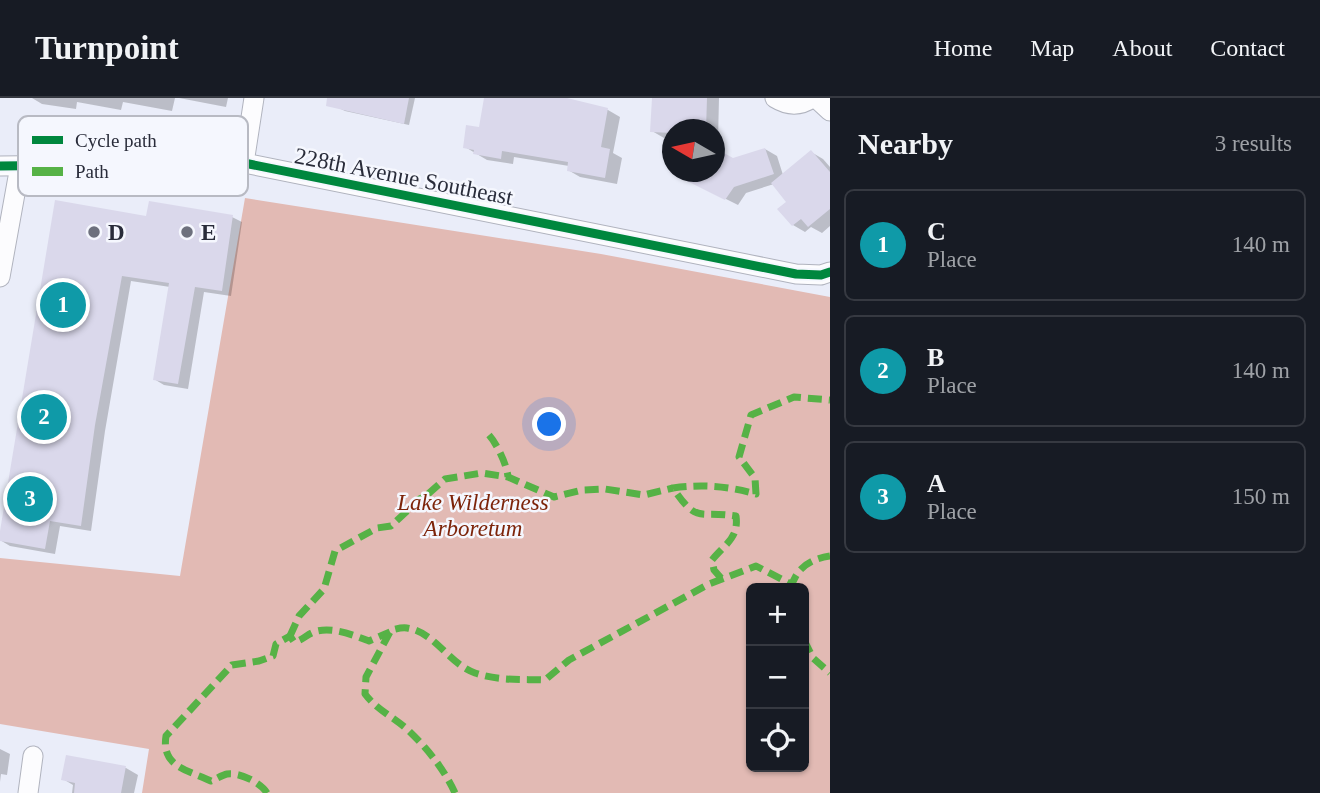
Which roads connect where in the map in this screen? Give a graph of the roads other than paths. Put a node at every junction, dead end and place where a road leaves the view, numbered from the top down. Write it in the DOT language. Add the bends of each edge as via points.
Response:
graph roads {
  1 [pos="254,98"];
  2 [pos="775,98"];
  3 [pos="814,98"];
  4 [pos="830,111"];
  5 [pos="248,137"];
  6 [pos="248,164"];
  7 [pos="10,166"];
  8 [pos="830,272"];
  9 [pos="0,277"];
  10 [pos="33,756"];
  11 [pos="28,793"];
  1 -- 5 [label="street"];
  2 -- 3 [label="street" via="795,105"];
  3 -- 4 [label="street"];
  6 -- 8 [label="street, 228th Avenue Southeast" via="796,274"];
  7 -- 9 [label="street"];
  10 -- 11 [label="street"];
}
